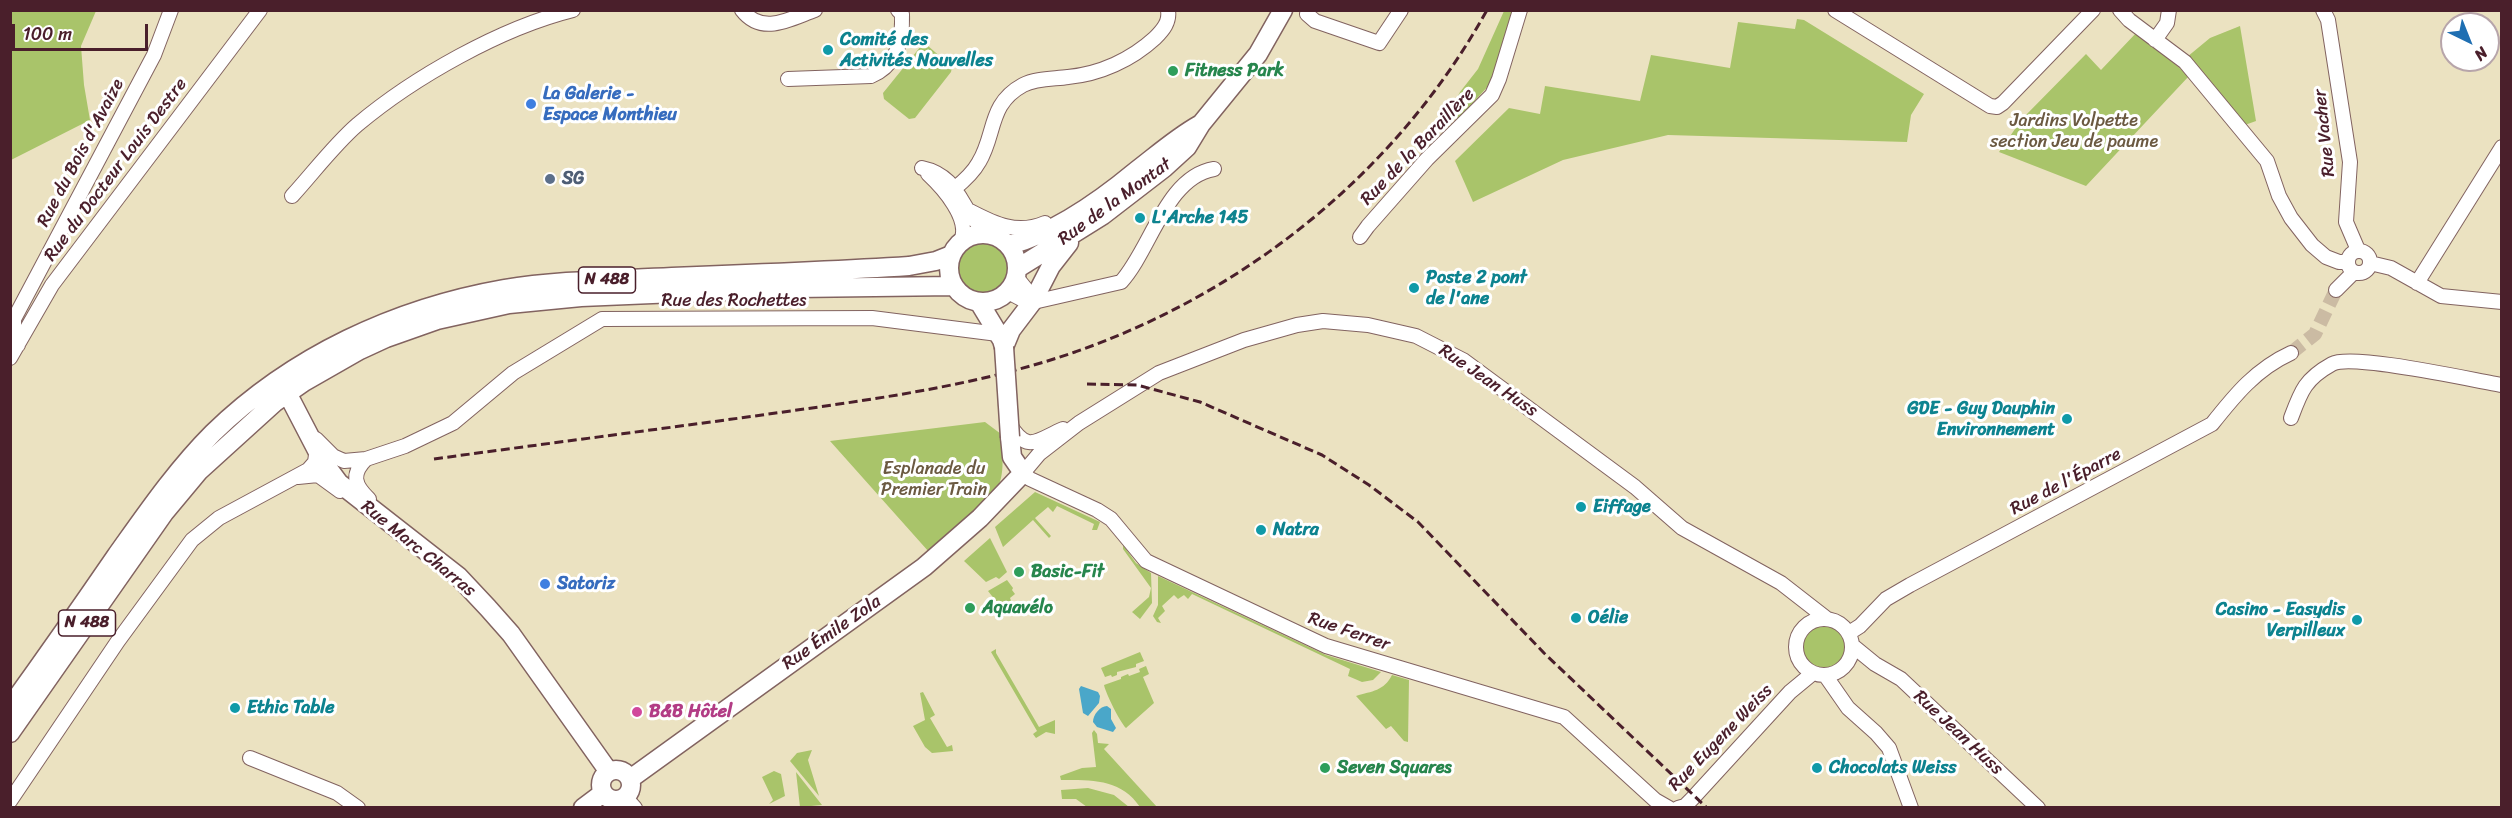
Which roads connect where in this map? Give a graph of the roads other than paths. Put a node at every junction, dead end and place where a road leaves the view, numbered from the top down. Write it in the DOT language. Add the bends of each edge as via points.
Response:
graph roads {
  1 [pos="171,10"];
  2 [pos="260,10"];
  3 [pos="573,10"];
  4 [pos="742,10"];
  5 [pos="815,10"];
  6 [pos="898,10"];
  7 [pos="1168,10"];
  8 [pos="1283,10"];
  9 [pos="1308,10"];
  10 [pos="1401,10"];
  11 [pos="1520,10"];
  12 [pos="1836,10"];
  13 [pos="2093,10"];
  14 [pos="2120,10"];
  15 [pos="2169,10"];
  16 [pos="2323,10"];
  17 [pos="2155,40"];
  18 [pos="788,80"];
  19 [pos="2502,147"];
  20 [pos="1214,169"];
  21 [pos="954,189"];
  22 [pos="292,196"];
  23 [pos="1098,209"];
  24 [pos="970,211"];
  25 [pos="987,233"];
  26 [pos="1360,237"];
  27 [pos="1010,245"];
  28 [pos="956,248"];
  29 [pos="2358,250"];
  30 [pos="2370,263"];
  31 [pos="2351,267"];
  32 [pos="1045,276"];
  33 [pos="2417,283"];
  34 [pos="1011,284"];
  35 [pos="954,286"];
  36 [pos="2336,290"];
  37 [pos="1062,294"];
  38 [pos="1033,301"];
  39 [pos="979,302"];
  40 [pos="2502,302"];
  41 [pos="1001,340"];
  42 [pos="18,345"];
  43 [pos="2291,353"];
  44 [pos="10,358"];
  45 [pos="2502,385"];
  46 [pos="284,386"];
  47 [pos="2291,418"];
  48 [pos="1079,423"];
  49 [pos="307,430"];
  50 [pos="1012,432"];
  51 [pos="316,448"];
  52 [pos="366,459"];
  53 [pos="198,471"];
  54 [pos="1023,473"];
  55 [pos="296,477"];
  56 [pos="362,502"];
  57 [pos="384,518"];
  58 [pos="1795,592"];
  59 [pos="1826,618"];
  60 [pos="1807,624"];
  61 [pos="1851,640"];
  62 [pos="1875,664"];
  63 [pos="1843,667"];
  64 [pos="1813,671"];
  65 [pos="1839,696"];
  66 [pos="10,707"];
  67 [pos="10,734"];
  68 [pos="250,758"];
  69 [pos="609,772"];
  70 [pos="630,779"];
  71 [pos="603,793"];
  72 [pos="10,801"];
  73 [pos="630,802"];
  74 [pos="358,807"];
  75 [pos="582,807"];
  76 [pos="1669,807"];
  77 [pos="1678,807"];
  78 [pos="1911,807"];
  79 [pos="2038,807"];
  1 -- 42 [label="street, Rue du Bois d'Avaize" via="154,55 14,320"];
  2 -- 42 [label="street, Rue du Docteur Louis Destre" via="52,285"];
  3 -- 22 [label="street" via="545,17 439,67 356,126"];
  4 -- 5 [label="street" via="764,25"];
  6 -- 18 [label="street" via="902,14 901,43 882,72 871,76"];
  7 -- 21 [label="street" via="1166,25 1136,52 1107,68 1024,84 1006,99 993,118 979,164"];
  8 -- 23 [label="main road, Rue de la Montat" via="1262,48 1187,147 1164,168"];
  9 -- 10 [label="street" via="1315,21 1379,43"];
  11 -- 26 [label="street, Rue de la Baraillère" via="1492,95 1427,159"];
  12 -- 13 [label="street" via="1997,107"];
  14 -- 17 [label="street"];
  15 -- 17 [label="street" via="2167,23"];
  16 -- 29 [label="street, Rue Vacher" via="2328,20 2350,162 2346,222"];
  17 -- 31 [label="street" via="2185,62 2264,157 2278,196 2312,245 2326,257"];
  19 -- 33 [label="street"];
  20 -- 37 [label="street" via="1200,171 1175,193 1121,282"];
  21 -- 24 [label="street, Rue de la Montat"];
  21 -- 28 [label="street, Rue de la Montat" via="938,172 922,168 937,183 963,223 964,234"];
  23 -- 24 [label="street, Rue de la Montat" via="1074,209 1024,229 999,225"];
  23 -- 27 [label="main road, Rue de la Montat"];
  23 -- 32 [label="main road"];
  23 -- 34 [label="main road, Rue de la Montat"];
  24 -- 25 [label="street, Rue de la Montat"];
  25 -- 27 [label="main road"];
  25 -- 28 [label="main road" via="978,233"];
  27 -- 34 [label="main road" via="1014,252"];
  28 -- 35 [label="main road" via="949,266"];
  28 -- 46 [label="main road, N 488" via="926,263 889,267 534,285 441,303 321,353"];
  29 -- 30 [label="street" via="2367,253"];
  29 -- 31 [label="street" via="2351,253"];
  30 -- 31 [label="street" via="2364,272"];
  30 -- 33 [label="street" via="2391,268"];
  31 -- 36 [label="street"];
  32 -- 37 [label="street"];
  32 -- 38 [label="main road"];
  33 -- 40 [label="street" via="2441,296"];
  34 -- 38 [label="street" via="1030,294"];
  34 -- 39 [label="main road" via="990,302"];
  34 -- 41 [label="main road" via="999,315"];
  35 -- 39 [label="main road"];
  35 -- 46 [label="main road, N 488" via="795,288 498,305 386,338"];
  37 -- 38 [label="street"];
  38 -- 41 [label="main road"];
  39 -- 41 [label="main road"];
  41 -- 50 [label="main road, bridge"];
  41 -- 52 [label="street, Rue des Rochettes" via="872,318 602,319 513,373 453,423"];
  42 -- 44 [label="street, Rue du Docteur Louis Destre"];
  43 -- 61 [label="street, Rue de l'Éparre" via="2248,381 2212,424 1886,599"];
  45 -- 47 [label="street" via="2360,361 2333,363 2303,386"];
  46 -- 49 [label="main road, Rue Marc Charras"];
  46 -- 53 [label="main road" via="213,447"];
  46 -- 66 [label="main road, N 488" via="214,433 187,461"];
  48 -- 50 [label="street, Rue Jean Huss" via="1034,442 1026,443"];
  48 -- 54 [label="street, Rue Jean Huss" via="1039,454"];
  48 -- 58 [label="street, Rue Jean Huss" via="1154,376 1269,332 1323,321 1395,331 1463,360 1635,487 1682,528"];
  49 -- 51 [label="main road, Rue Marc Charras"];
  49 -- 52 [label="street, Rue des Rochettes" via="337,459"];
  49 -- 53 [label="main road" via="290,416 275,415"];
  50 -- 54 [label="main road" via="1012,457"];
  51 -- 55 [label="street" via="312,466"];
  51 -- 56 [label="main road, Rue Marc Charras" via="339,483"];
  52 -- 57 [label="street" via="357,470 356,482"];
  53 -- 67 [label="main road, N 488" via="164,513"];
  54 -- 70 [label="main road, Rue Émile Zola" via="990,509 930,562"];
  54 -- 76 [label="street, Rue Ferrer" via="1111,519 1146,561 1326,646 1564,717 1654,800"];
  55 -- 56 [label="street" via="318,476"];
  55 -- 72 [label="street" via="219,518 192,540"];
  56 -- 57 [label="main road, Rue Marc Charras"];
  57 -- 69 [label="main road, Rue Marc Charras" via="458,576 488,608 511,634"];
  58 -- 59 [label="street, Rue Jean Huss"];
  58 -- 60 [label="street"];
  59 -- 60 [label="street"];
  59 -- 61 [label="street" via="1835,620"];
  60 -- 64 [label="street" via="1797,639 1798,657"];
  61 -- 62 [label="street, Rue Jean Huss"];
  61 -- 63 [label="street"];
  62 -- 63 [label="street, Rue Jean Huss"];
  62 -- 79 [label="street, Rue Jean Huss" via="1901,679"];
  63 -- 64 [label="street"];
  63 -- 65 [label="street"];
  64 -- 65 [label="street"];
  64 -- 77 [label="street, Rue Eugene Weiss" via="1692,799"];
  65 -- 78 [label="street" via="1889,748"];
  68 -- 74 [label="street" via="337,793"];
  69 -- 70 [label="main road" via="622,771"];
  69 -- 71 [label="main road" via="602,779"];
  70 -- 73 [label="main road"];
  71 -- 73 [label="main road" via="614,800"];
  71 -- 75 [label="main road"];
}
